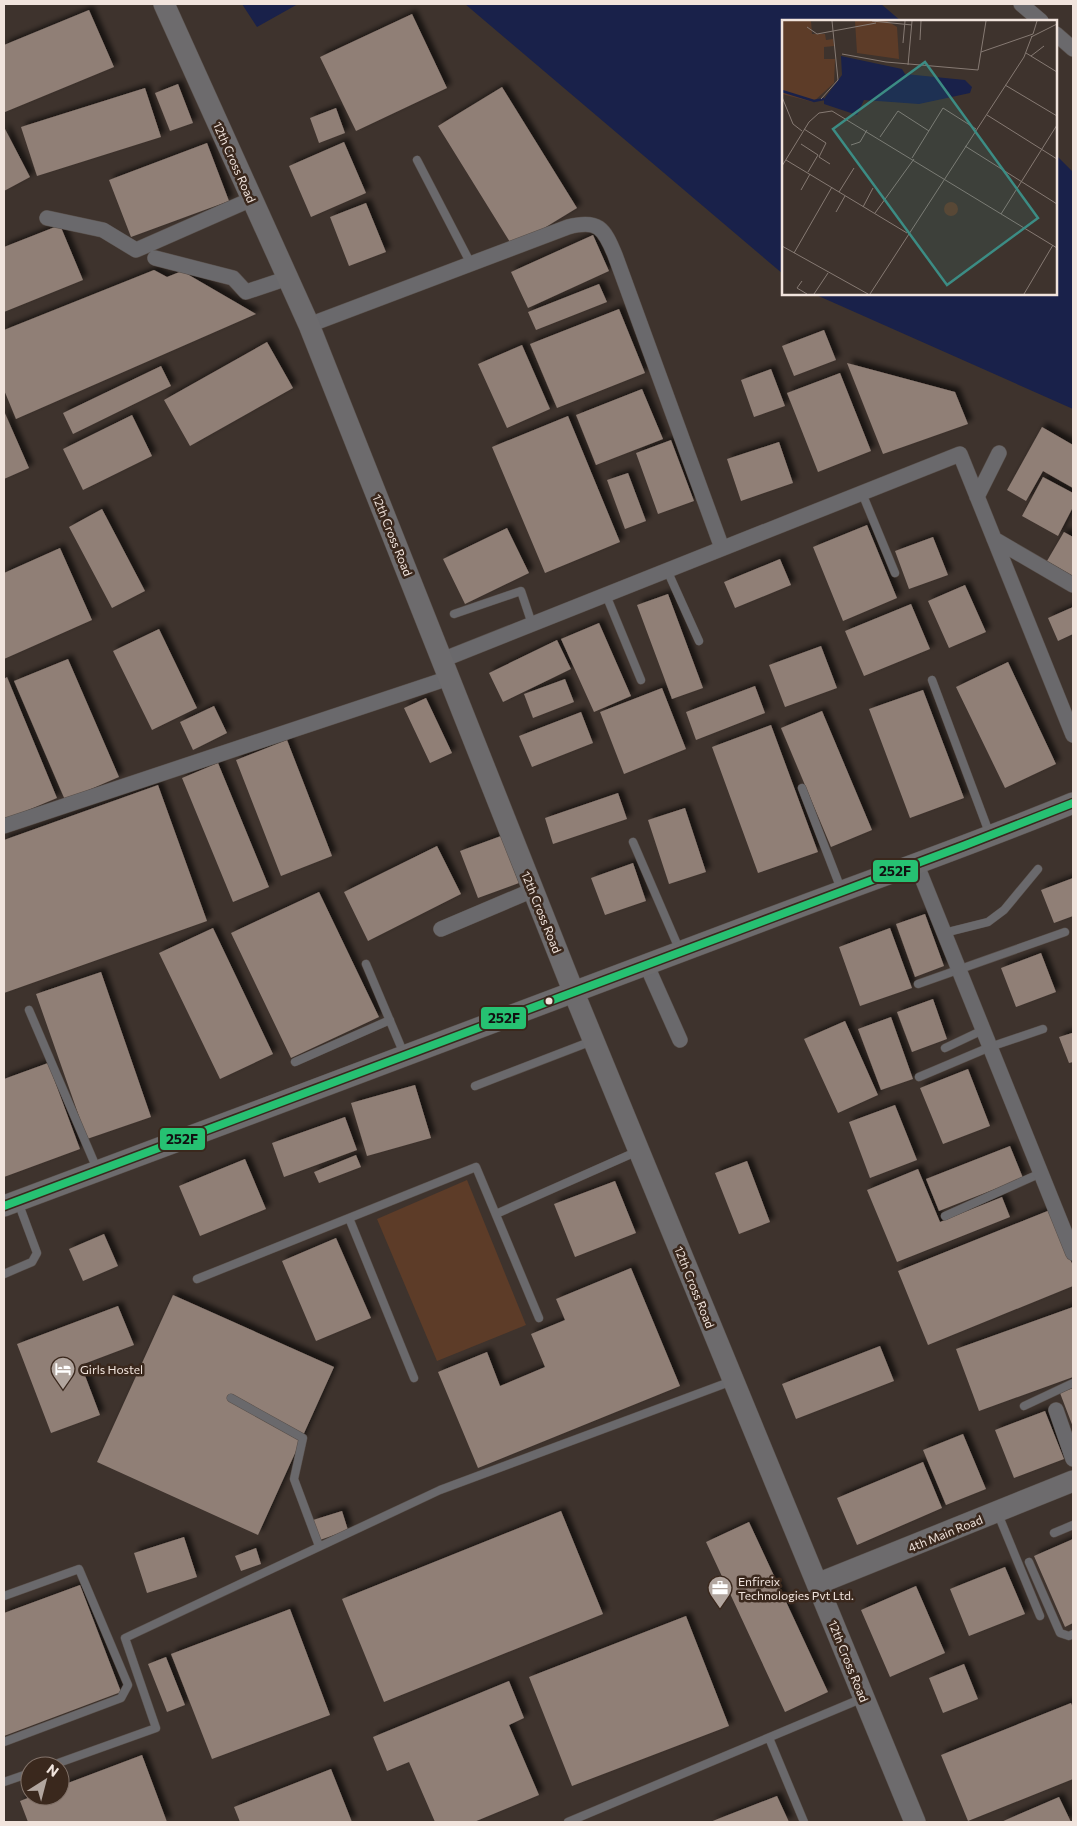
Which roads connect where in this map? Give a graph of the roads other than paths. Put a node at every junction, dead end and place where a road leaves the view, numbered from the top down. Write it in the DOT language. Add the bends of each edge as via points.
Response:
graph roads {
  1 [pos="164,4"];
  2 [pos="1021,4"];
  3 [pos="1040,20"];
  4 [pos="1057,35"];
  5 [pos="1073,49"];
  6 [pos="417,160"];
  7 [pos="252,199"];
  8 [pos="47,218"];
  9 [pos="155,258"];
  10 [pos="471,264"];
  11 [pos="288,278"];
  12 [pos="309,325"];
  13 [pos="999,453"];
  14 [pos="862,493"];
  15 [pos="977,497"];
  16 [pos="994,539"];
  17 [pos="722,548"];
  18 [pos="667,570"];
  19 [pos="895,573"];
  20 [pos="1073,584"];
  21 [pos="606,594"];
  22 [pos="454,614"];
  23 [pos="532,624"];
  24 [pos="699,641"];
  25 [pos="446,669"];
  26 [pos="641,680"];
  27 [pos="932,680"];
  28 [pos="1073,736"];
  29 [pos="802,788"];
  30 [pos="1073,803"];
  31 [pos="4,826"];
  32 [pos="991,836"];
  33 [pos="632,842"];
  34 [pos="916,863"];
  35 [pos="1038,869"];
  36 [pos="533,890"];
  37 [pos="842,891"];
  38 [pos="441,930"];
  39 [pos="1065,932"];
  40 [pos="944,933"];
  41 [pos="680,952"];
  42 [pos="366,964"];
  43 [pos="647,966"];
  44 [pos="959,970"];
  45 [pos="918,984"];
  46 [pos="574,993"];
  47 [pos="29,1010"];
  48 [pos="390,1020"];
  49 [pos="1043,1029"];
  50 [pos="983,1030"];
  51 [pos="594,1040"];
  52 [pos="680,1040"];
  53 [pos="990,1047"];
  54 [pos="945,1048"];
  55 [pos="405,1056"];
  56 [pos="295,1062"];
  57 [pos="919,1077"];
  58 [pos="475,1086"];
  59 [pos="639,1150"];
  60 [pos="98,1170"];
  61 [pos="1041,1173"];
  62 [pos="11,1203"];
  63 [pos="496,1214"];
  64 [pos="946,1216"];
  65 [pos="349,1218"];
  66 [pos="1073,1253"];
  67 [pos="4,1274"];
  68 [pos="197,1279"];
  69 [pos="540,1318"];
  70 [pos="414,1378"];
  71 [pos="734,1381"];
  72 [pos="1073,1383"];
  73 [pos="231,1398"];
  74 [pos="1024,1406"];
  75 [pos="1056,1410"];
  76 [pos="1073,1459"];
  77 [pos="1073,1482"];
  78 [pos="997,1512"];
  79 [pos="1073,1525"];
  80 [pos="1054,1533"];
  81 [pos="319,1546"];
  82 [pos="1030,1562"];
  83 [pos="817,1584"];
  84 [pos="4,1596"];
  85 [pos="1040,1616"];
  86 [pos="1073,1634"];
  87 [pos="864,1698"];
  88 [pos="769,1738"];
  89 [pos="4,1742"];
  90 [pos="70,1759"];
  91 [pos="20,1776"];
  92 [pos="4,1782"];
  93 [pos="568,1822"];
  94 [pos="804,1822"];
  95 [pos="915,1822"];
  1 -- 7 [label="street, 12th Cross Road"];
  2 -- 3 [label="street"];
  4 -- 5 [label="street"];
  6 -- 10 [label="lane"];
  7 -- 8 [label="street" via="136,250 103,230"];
  7 -- 11 [label="street, 12th Cross Road"];
  9 -- 11 [label="street" via="233,278 246,292"];
  10 -- 12 [label="street"];
  10 -- 17 [label="street" via="568,227 597,225 607,235"];
  11 -- 12 [label="street, 12th Cross Road"];
  12 -- 25 [label="street, 12th Cross Road"];
  13 -- 15 [label="street"];
  14 -- 15 [label="street" via="960,454"];
  14 -- 17 [label="street"];
  14 -- 19 [label="lane"];
  15 -- 16 [label="street"];
  16 -- 20 [label="street"];
  16 -- 28 [label="street"];
  17 -- 18 [label="street"];
  18 -- 21 [label="street"];
  18 -- 24 [label="lane"];
  21 -- 23 [label="street"];
  21 -- 26 [label="lane"];
  22 -- 23 [label="lane" via="521,591"];
  23 -- 25 [label="street"];
  25 -- 31 [label="street"];
  25 -- 36 [label="street, 12th Cross Road"];
  27 -- 32 [label="lane"];
  29 -- 37 [label="lane"];
  30 -- 32 [label="street"];
  32 -- 34 [label="street"];
  33 -- 41 [label="lane"];
  34 -- 37 [label="street"];
  34 -- 40 [label="street"];
  35 -- 40 [label="lane" via="1004,910 988,922"];
  36 -- 38 [label="street"];
  36 -- 46 [label="street, 12th Cross Road"];
  37 -- 41 [label="street"];
  39 -- 44 [label="lane"];
  40 -- 44 [label="street"];
  41 -- 43 [label="street"];
  42 -- 48 [label="lane"];
  43 -- 46 [label="street"];
  43 -- 52 [label="street"];
  44 -- 45 [label="lane"];
  44 -- 50 [label="street"];
  46 -- 51 [label="street, 12th Cross Road"];
  46 -- 55 [label="street"];
  47 -- 60 [label="lane"];
  48 -- 55 [label="lane"];
  48 -- 56 [label="lane"];
  49 -- 53 [label="lane"];
  50 -- 53 [label="street"];
  50 -- 54 [label="lane"];
  51 -- 58 [label="lane"];
  51 -- 59 [label="street, 12th Cross Road"];
  53 -- 57 [label="lane"];
  53 -- 61 [label="street"];
  55 -- 60 [label="street"];
  59 -- 63 [label="lane"];
  59 -- 71 [label="street, 12th Cross Road"];
  60 -- 62 [label="street"];
  61 -- 64 [label="lane"];
  61 -- 66 [label="street"];
  62 -- 67 [label="lane" via="37,1253 32,1262"];
  63 -- 65 [label="lane" via="476,1167"];
  63 -- 69 [label="lane"];
  65 -- 68 [label="lane"];
  65 -- 70 [label="lane"];
  71 -- 81 [label="lane" via="440,1490"];
  71 -- 83 [label="street, 12th Cross Road"];
  72 -- 74 [label="lane"];
  73 -- 81 [label="lane" via="304,1438 294,1479"];
  75 -- 76 [label="street"];
  77 -- 78 [label="street, 4th Main Road"];
  78 -- 83 [label="street, 4th Main Road"];
  78 -- 85 [label="lane"];
  79 -- 80 [label="lane"];
  81 -- 90 [label="lane" via="125,1638 156,1728"];
  82 -- 86 [label="lane" via="1060,1633"];
  83 -- 87 [label="street, 12th Cross Road"];
  84 -- 89 [label="lane" via="79,1569 128,1685 121,1698"];
  87 -- 88 [label="lane"];
  87 -- 95 [label="street, 12th Cross Road"];
  88 -- 93 [label="lane"];
  88 -- 94 [label="lane"];
  91 -- 92 [label="lane"];
}
